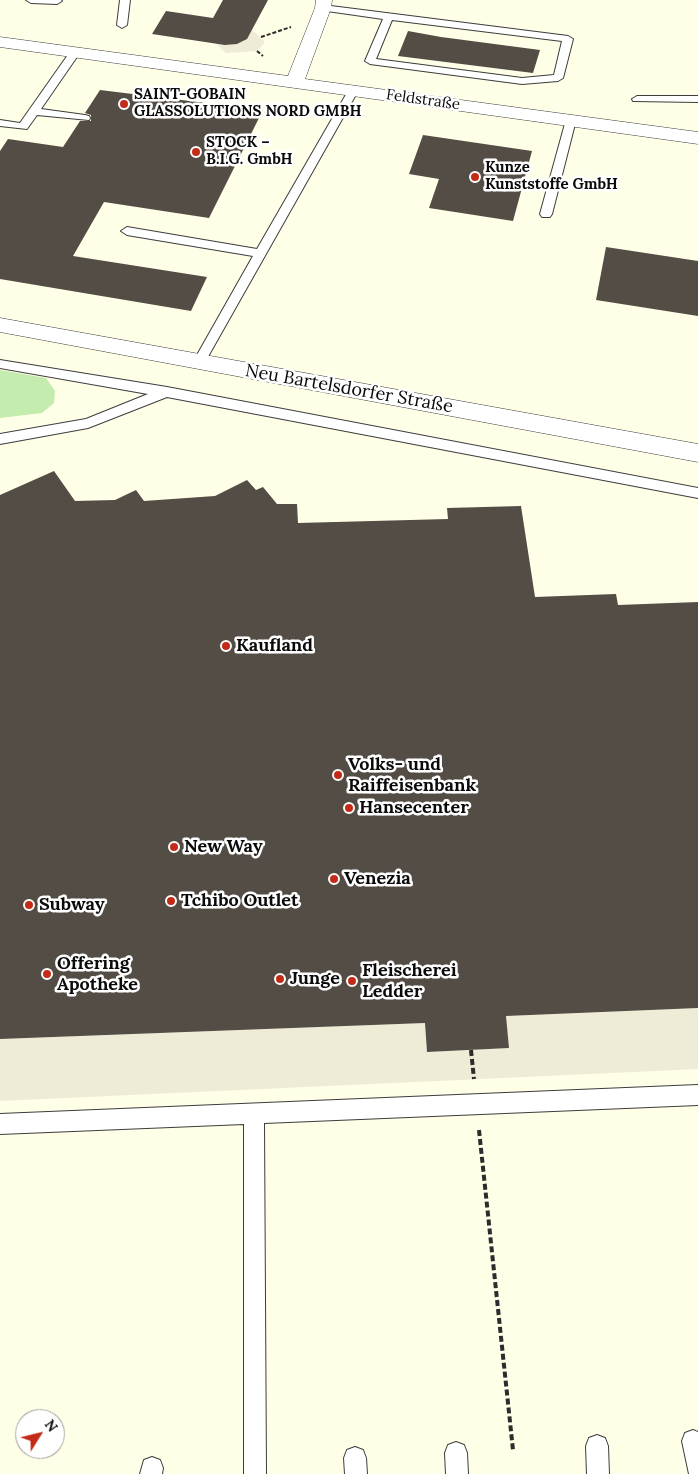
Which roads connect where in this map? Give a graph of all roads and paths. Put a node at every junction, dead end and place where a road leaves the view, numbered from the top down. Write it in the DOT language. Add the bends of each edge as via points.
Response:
graph roads {
  1 [pos="31,0"];
  2 [pos="125,0"];
  3 [pos="57,1"];
  4 [pos="323,4"];
  5 [pos="388,16"];
  6 [pos="298,24"];
  7 [pos="122,25"];
  8 [pos="261,37"];
  9 [pos="0,42"];
  10 [pos="76,52"];
  11 [pos="294,83"];
  12 [pos="353,91"];
  13 [pos="637,99"];
  14 [pos="698,99"];
  15 [pos="35,111"];
  16 [pos="85,118"];
  17 [pos="571,120"];
  18 [pos="0,123"];
  19 [pos="698,138"];
  20 [pos="546,214"];
  21 [pos="128,231"];
  22 [pos="260,253"];
  23 [pos="0,325"];
  24 [pos="199,362"];
  25 [pos="0,364"];
  26 [pos="167,392"];
  27 [pos="0,438"];
  28 [pos="698,453"];
  29 [pos="698,493"];
  30 [pos="471,1050"];
  31 [pos="698,1095"];
  32 [pos="476,1104"];
  33 [pos="254,1113"];
  34 [pos="0,1124"];
  35 [pos="693,1440"];
  36 [pos="597,1446"];
  37 [pos="514,1450"];
  38 [pos="698,1468"];
  39 [pos="255,1474"];
  40 [pos="598,1474"];
  1 -- 3 [label="lane"];
  2 -- 7 [label="lane"];
  4 -- 5 [label="lane"];
  4 -- 11 [label="street"];
  5 -- 5 [label="lane" via="473,27 568,39 558,78 522,81 370,61"];
  6 -- 8 [label="path"];
  9 -- 10 [label="street, Feldstraße"];
  10 -- 11 [label="street, Feldstraße"];
  10 -- 15 [label="lane"];
  11 -- 12 [label="street, Feldstraße"];
  12 -- 17 [label="street, Feldstraße"];
  12 -- 22 [label="lane"];
  13 -- 14 [label="lane"];
  15 -- 16 [label="lane"];
  15 -- 18 [label="lane" via="23,127"];
  17 -- 19 [label="street, Feldstraße"];
  17 -- 20 [label="lane"];
  21 -- 22 [label="lane"];
  22 -- 24 [label="lane"];
  23 -- 24 [label="street, Neu Bartelsdorfer Straße"];
  24 -- 28 [label="street, Neu Bartelsdorfer Straße"];
  25 -- 26 [label="lane"];
  26 -- 27 [label="lane" via="88,423"];
  26 -- 29 [label="lane"];
  30 -- 32 [label="path"];
  31 -- 32 [label="lane"];
  32 -- 33 [label="lane"];
  32 -- 37 [label="path"];
  33 -- 34 [label="lane"];
  33 -- 39 [label="lane"];
  35 -- 38 [label="lane"];
  36 -- 40 [label="lane"];
}
